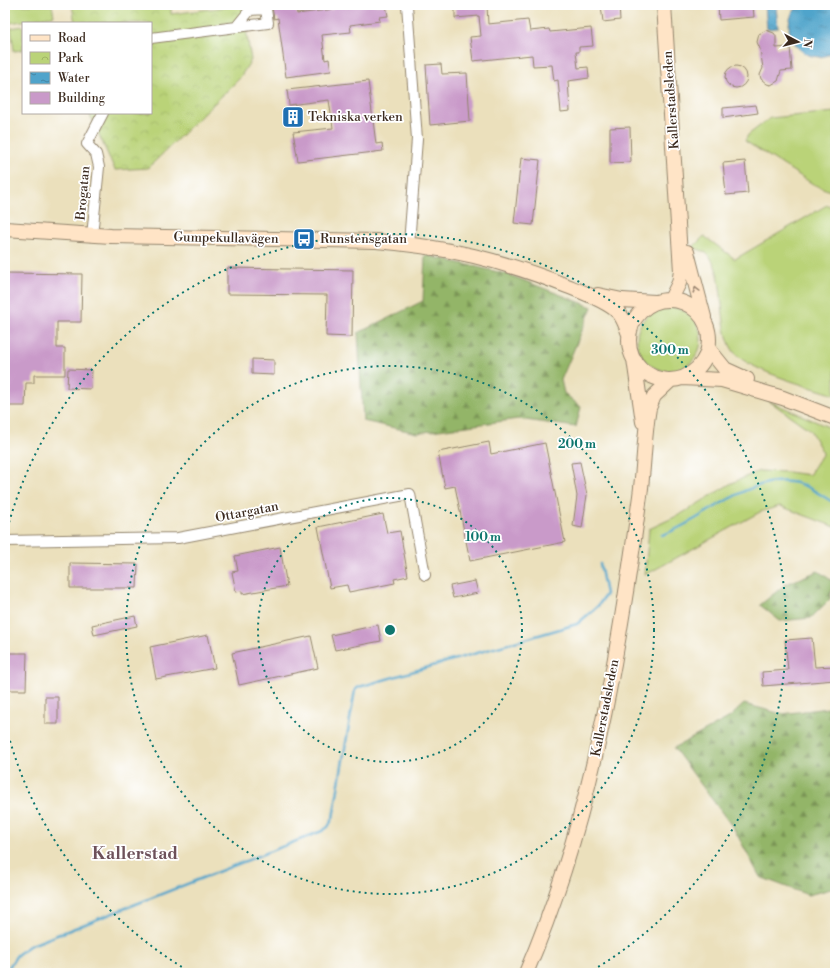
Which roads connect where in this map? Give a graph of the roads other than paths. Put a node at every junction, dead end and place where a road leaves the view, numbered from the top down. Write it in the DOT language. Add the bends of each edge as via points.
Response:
graph roads {
  1 [pos="407,5"];
  2 [pos="664,5"];
  3 [pos="237,26"];
  4 [pos="152,38"];
  5 [pos="102,114"];
  6 [pos="678,195"];
  7 [pos="5,229"];
  8 [pos="92,236"];
  9 [pos="409,244"];
  10 [pos="584,293"];
  11 [pos="671,299"];
  12 [pos="655,302"];
  13 [pos="706,323"];
  14 [pos="629,334"];
  15 [pos="708,348"];
  16 [pos="634,358"];
  17 [pos="676,379"];
  18 [pos="835,408"];
  19 [pos="835,418"];
  20 [pos="645,434"];
  21 [pos="5,541"];
  22 [pos="425,575"];
  23 [pos="526,973"];
  1 -- 9 [label="street" via="417,139"];
  2 -- 6 [label="main road, Kallerstadsleden"];
  3 -- 4 [label="street"];
  5 -- 8 [label="street, Brogatan" via="86,144 96,154 100,167"];
  6 -- 11 [label="main road, Kallerstadsleden" via="681,271 679,283"];
  13 -- 6 [label="main road, Kallerstadsleden, one-way" via="688,256"];
  7 -- 8 [label="main road, Gumpekullavägen"];
  8 -- 9 [label="main road, Gumpekullavägen" via="376,241"];
  9 -- 10 [label="main road, Gumpekullavägen" via="460,251 490,259"];
  10 -- 12 [label="main road, Gumpekullavägen" via="622,300"];
  10 -- 14 [label="main road, Gumpekullavägen" via="618,312"];
  11 -- 12 [label="main road"];
  11 -- 13 [label="main road" via="692,306"];
  12 -- 14 [label="main road" via="638,314"];
  13 -- 15 [label="main road" via="709,335"];
  14 -- 16 [label="main road"];
  15 -- 17 [label="main road" via="699,366"];
  15 -- 18 [label="main road" via="725,369 742,378"];
  16 -- 17 [label="main road" via="640,368 649,374"];
  16 -- 20 [label="main road, Kallerstadsleden"];
  17 -- 19 [label="main road" via="722,380 776,396"];
  17 -- 20 [label="main road, Kallerstadsleden" via="654,396 649,408"];
  20 -- 23 [label="main road, Kallerstadsleden" via="641,494 633,546 589,788 563,873"];
  21 -- 22 [label="street, Ottargatan" via="178,538 410,494"];
}
